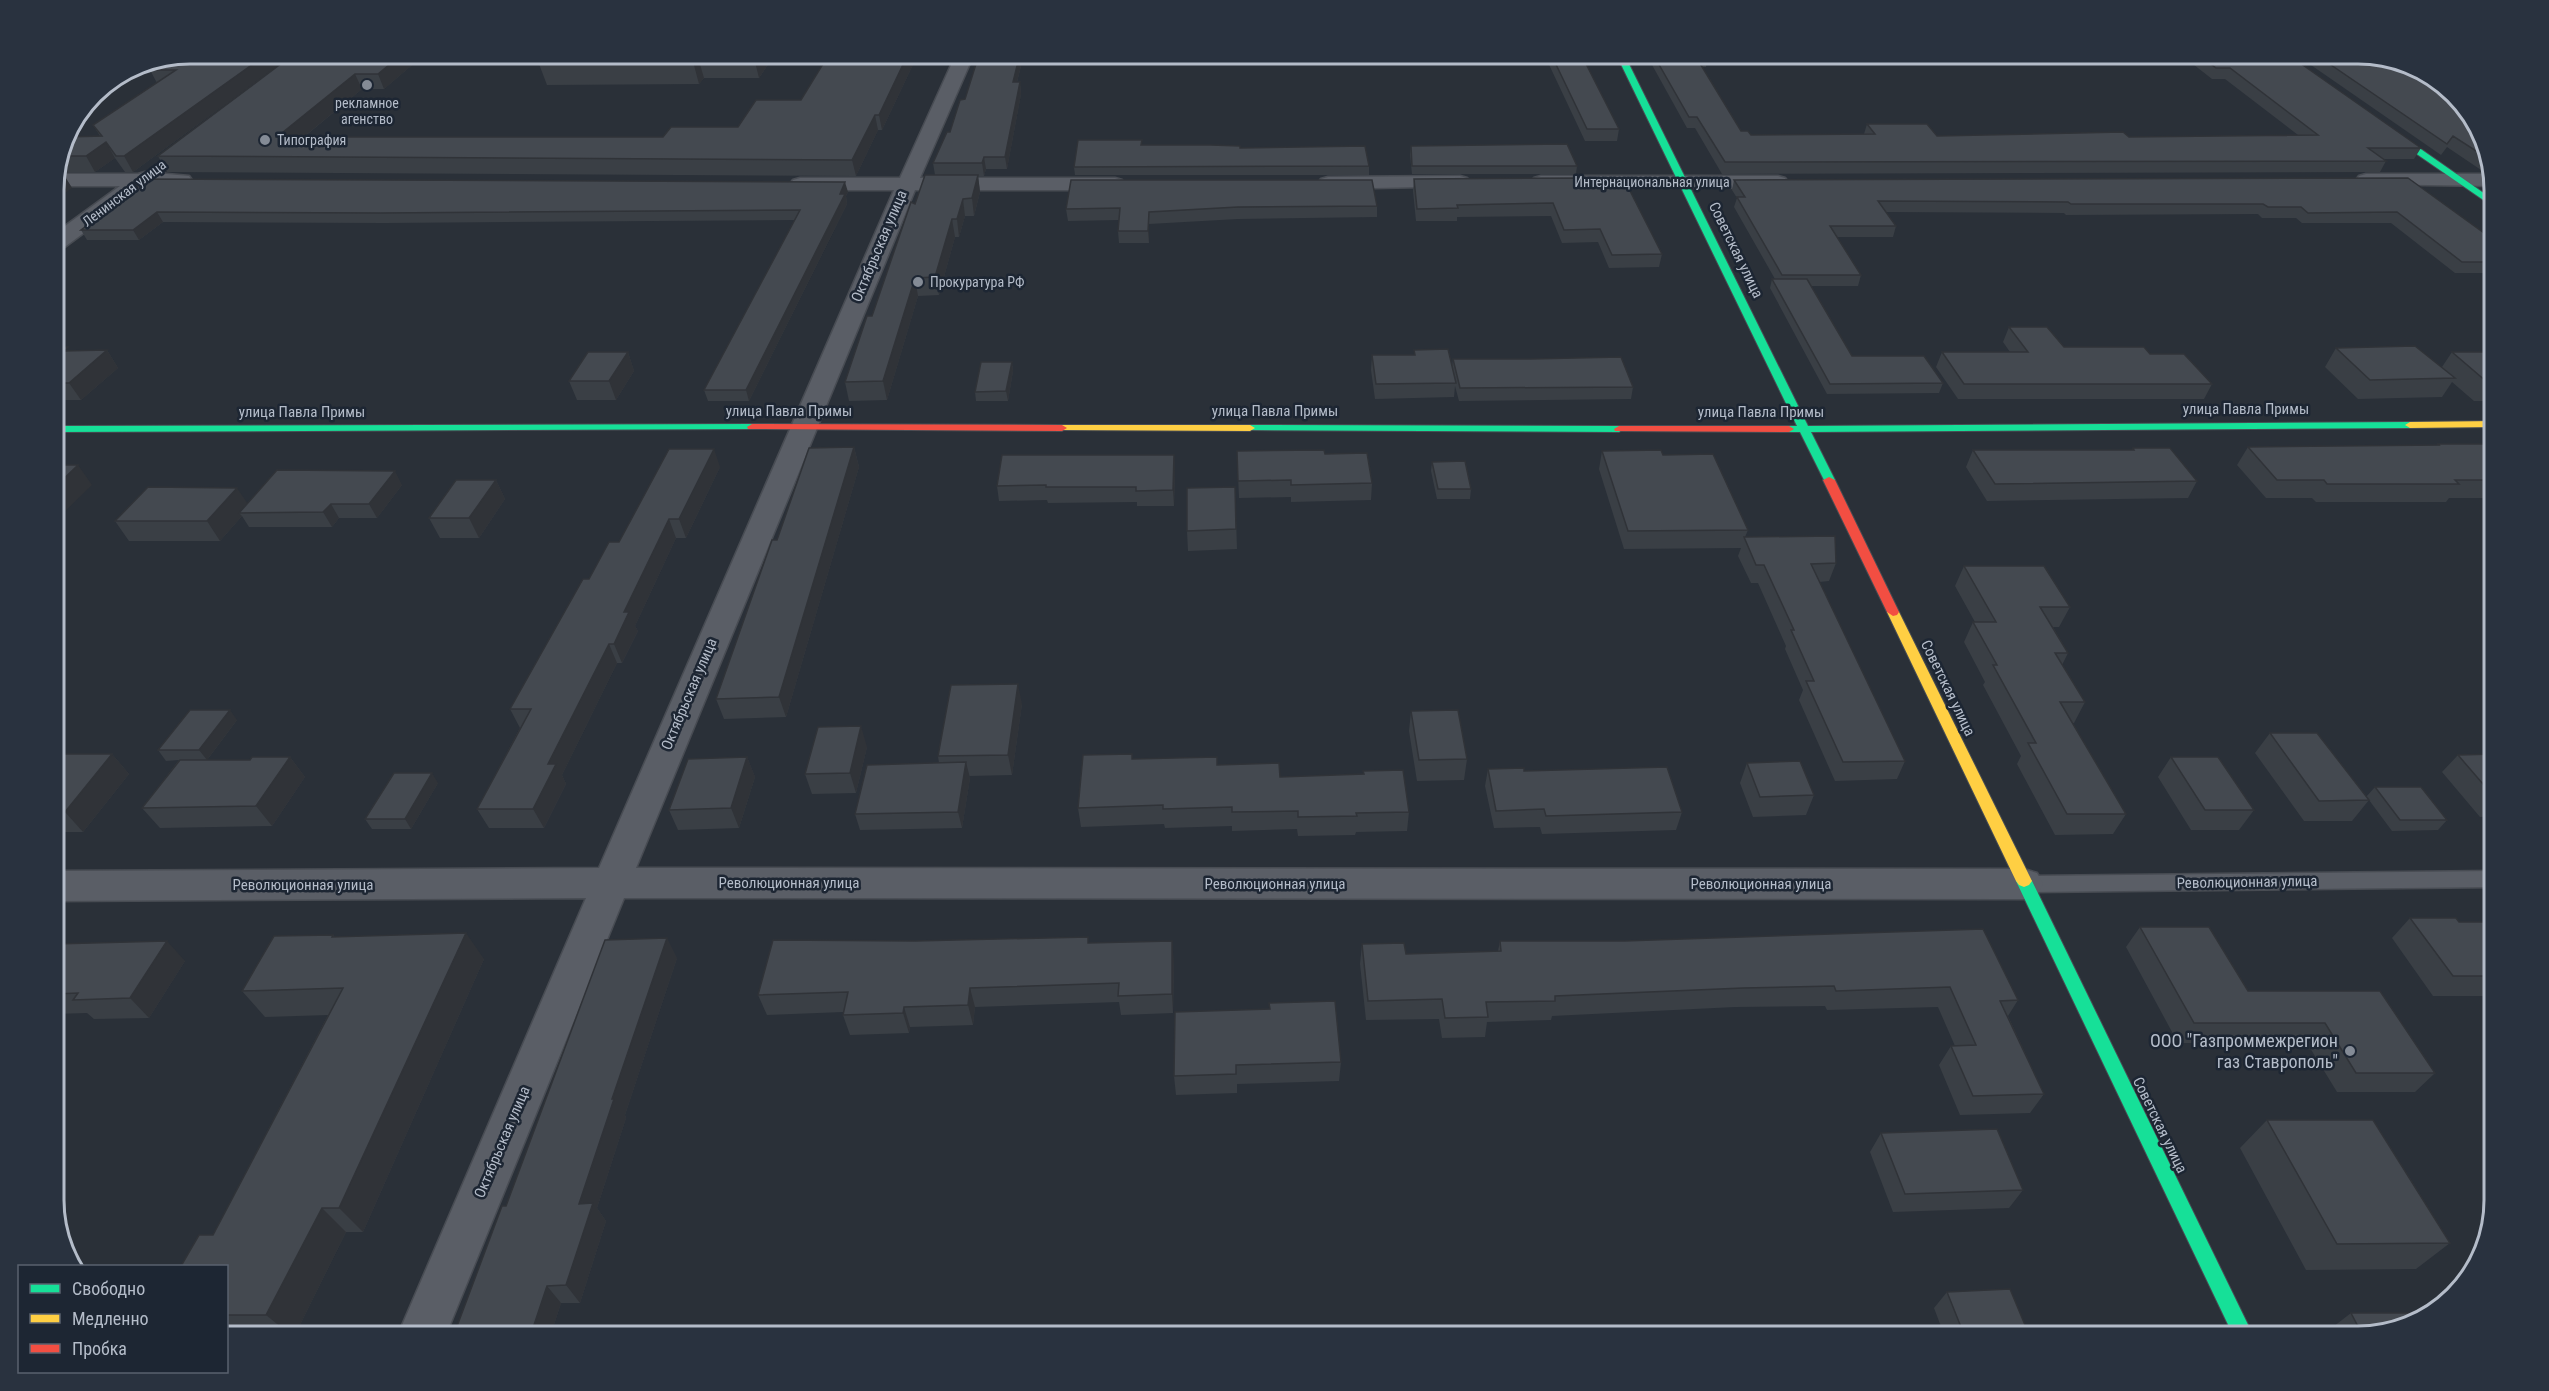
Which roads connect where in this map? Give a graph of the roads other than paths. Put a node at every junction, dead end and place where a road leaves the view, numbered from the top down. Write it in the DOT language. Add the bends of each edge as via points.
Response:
graph roads {
  1 [pos="960,64"];
  2 [pos="1625,64"];
  3 [pos="2374,120"];
  4 [pos="169,159"];
  5 [pos="65,180"];
  6 [pos="141,180"];
  7 [pos="201,180"];
  8 [pos="2352,180"];
  9 [pos="2459,180"];
  10 [pos="2484,180"];
  11 [pos="1480,182"];
  12 [pos="1516,182"];
  13 [pos="1684,182"];
  14 [pos="1803,182"];
  15 [pos="1133,183"];
  16 [pos="1313,183"];
  17 [pos="786,184"];
  18 [pos="906,184"];
  19 [pos="2484,197"];
  20 [pos="65,236"];
  21 [pos="2484,424"];
  22 [pos="802,427"];
  23 [pos="65,429"];
  24 [pos="1804,429"];
  25 [pos="2484,879"];
  26 [pos="609,883"];
  27 [pos="2024,884"];
  28 [pos="65,886"];
  29 [pos="426,1326"];
  30 [pos="2239,1326"];
  1 -- 18 [label="street, Октябрьская улица"];
  2 -- 13 [label="street, Советская улица"];
  3 -- 9 [label="street"];
  4 -- 6 [label="street, Ленинская улица"];
  5 -- 6 [label="street"];
  6 -- 7 [label="street"];
  6 -- 20 [label="street, Ленинская улица"];
  8 -- 9 [label="street"];
  9 -- 10 [label="street"];
  9 -- 19 [label="street"];
  11 -- 16 [label="street"];
  12 -- 13 [label="street, Интернациональная улица"];
  13 -- 14 [label="street, Интернациональная улица"];
  13 -- 24 [label="street, Советская улица"];
  15 -- 18 [label="street"];
  17 -- 18 [label="street"];
  18 -- 22 [label="street, Октябрьская улица"];
  21 -- 24 [label="street, улица Павла Примы"];
  22 -- 23 [label="street, улица Павла Примы"];
  22 -- 24 [label="street, улица Павла Примы"];
  22 -- 26 [label="street, Октябрьская улица"];
  24 -- 27 [label="street, Советская улица"];
  25 -- 27 [label="lane, Революционная улица"];
  26 -- 27 [label="street, Революционная улица"];
  26 -- 28 [label="street, Революционная улица"];
  26 -- 29 [label="street, Октябрьская улица"];
  27 -- 30 [label="street, Советская улица"];
}
